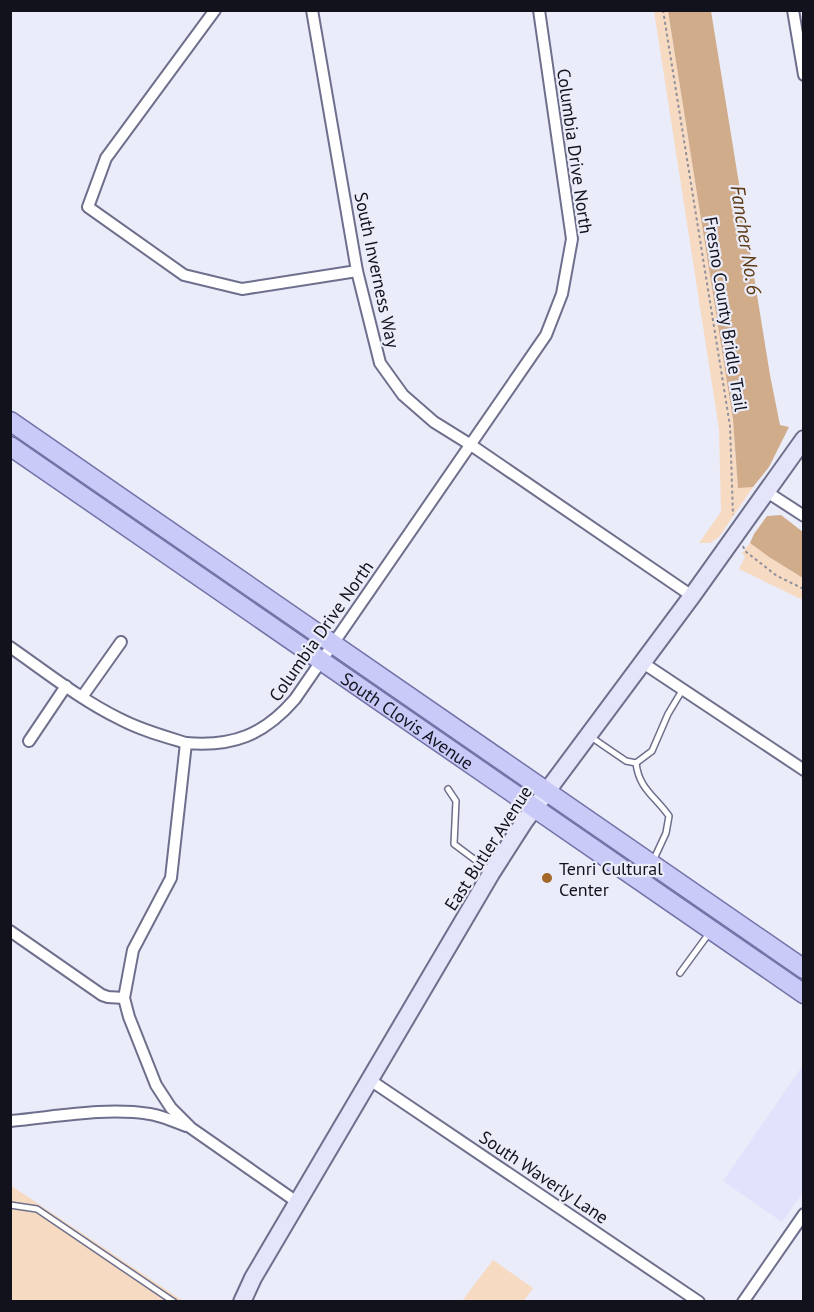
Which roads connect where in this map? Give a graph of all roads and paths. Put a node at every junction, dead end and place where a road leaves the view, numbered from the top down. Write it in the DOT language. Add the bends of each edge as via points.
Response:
graph roads {
  1 [pos="216,10"];
  2 [pos="312,10"];
  3 [pos="538,10"];
  4 [pos="663,10"];
  5 [pos="793,10"];
  6 [pos="801,45"];
  7 [pos="804,75"];
  8 [pos="357,271"];
  9 [pos="10,421"];
  10 [pos="804,439"];
  11 [pos="471,445"];
  12 [pos="10,446"];
  13 [pos="767,492"];
  14 [pos="804,516"];
  15 [pos="737,532"];
  16 [pos="804,589"];
  17 [pos="692,596"];
  18 [pos="120,642"];
  19 [pos="333,644"];
  20 [pos="10,647"];
  21 [pos="321,661"];
  22 [pos="643,663"];
  23 [pos="66,686"];
  24 [pos="683,689"];
  25 [pos="82,697"];
  26 [pos="589,736"];
  27 [pos="28,741"];
  28 [pos="186,743"];
  29 [pos="636,763"];
  30 [pos="804,770"];
  31 [pos="448,789"];
  32 [pos="547,792"];
  33 [pos="534,807"];
  34 [pos="652,864"];
  35 [pos="492,872"];
  36 [pos="711,930"];
  37 [pos="10,931"];
  38 [pos="804,969"];
  39 [pos="680,973"];
  40 [pos="804,994"];
  41 [pos="124,998"];
  42 [pos="370,1080"];
  43 [pos="10,1121"];
  44 [pos="191,1128"];
  45 [pos="297,1202"];
  46 [pos="10,1205"];
  47 [pos="804,1214"];
  48 [pos="174,1302"];
  49 [pos="242,1302"];
  50 [pos="699,1302"];
  51 [pos="743,1302"];
  1 -- 8 [label="street" via="106,158 88,207 184,275 219,284 242,289"];
  2 -- 8 [label="street, South Inverness Way"];
  3 -- 11 [label="street, Columbia Drive North" via="572,239 562,294 546,335"];
  4 -- 15 [label="path, Fresno County Bridle Trail" via="730,426"];
  5 -- 6 [label="street"];
  6 -- 7 [label="street"];
  8 -- 11 [label="street, South Inverness Way" via="380,363 403,395 434,422"];
  9 -- 19 [label="main road, South Clovis Avenue"];
  10 -- 13 [label="street, East Butler Avenue"];
  11 -- 17 [label="street, South Inverness Way"];
  11 -- 19 [label="street, Columbia Drive North"];
  12 -- 21 [label="main road, South Clovis Avenue"];
  13 -- 14 [label="street"];
  13 -- 15 [label="street, East Butler Avenue"];
  15 -- 16 [label="path, Fresno County Bridle Trail" via="745,551 777,576"];
  15 -- 17 [label="street, East Butler Avenue"];
  17 -- 22 [label="street, East Butler Avenue"];
  18 -- 25 [label="street"];
  19 -- 21 [label="street, Columbia Drive North"];
  19 -- 32 [label="main road, South Clovis Avenue"];
  20 -- 23 [label="street"];
  21 -- 28 [label="street, Columbia Drive North" via="295,699 268,726 231,742"];
  21 -- 33 [label="main road, South Clovis Avenue"];
  22 -- 24 [label="street"];
  22 -- 26 [label="street, East Butler Avenue"];
  23 -- 25 [label="street"];
  23 -- 27 [label="street"];
  24 -- 29 [label="lane" via="651,751"];
  24 -- 30 [label="street"];
  25 -- 28 [label="street" via="136,727"];
  26 -- 29 [label="lane" via="626,761"];
  26 -- 32 [label="street, East Butler Avenue"];
  28 -- 41 [label="street" via="171,878 133,950"];
  29 -- 34 [label="lane" via="647,793 669,816"];
  31 -- 35 [label="lane" via="456,801 454,843"];
  32 -- 33 [label="street, East Butler Avenue"];
  32 -- 34 [label="main road, South Clovis Avenue"];
  33 -- 35 [label="street, East Butler Avenue"];
  33 -- 36 [label="main road, South Clovis Avenue"];
  34 -- 38 [label="main road, South Clovis Avenue"];
  35 -- 42 [label="street, East Butler Avenue"];
  36 -- 39 [label="lane"];
  36 -- 40 [label="main road, South Clovis Avenue"];
  37 -- 41 [label="street" via="102,994"];
  41 -- 44 [label="street" via="156,1085"];
  42 -- 45 [label="street, East Butler Avenue"];
  42 -- 50 [label="street, South Waverly Lane"];
  43 -- 44 [label="street" via="133,1113 150,1114"];
  44 -- 45 [label="street"];
  45 -- 49 [label="street, East Butler Avenue"];
  46 -- 48 [label="lane" via="37,1209"];
  47 -- 51 [label="street"];
}
